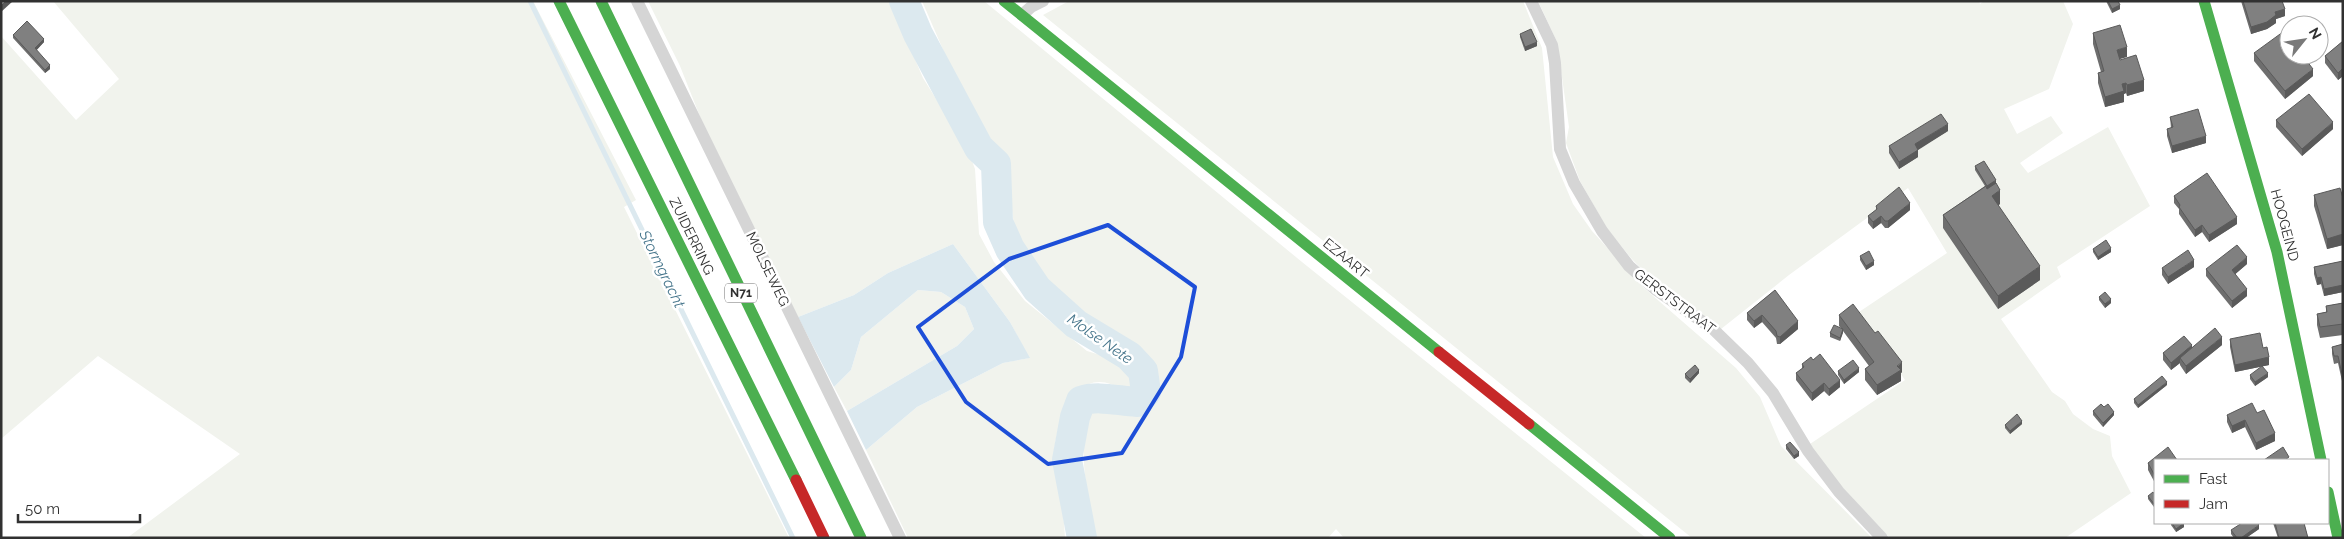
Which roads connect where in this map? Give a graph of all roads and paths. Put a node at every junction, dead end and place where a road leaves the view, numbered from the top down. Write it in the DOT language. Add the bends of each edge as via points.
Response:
graph roads {
  1 [pos="559,1"];
  2 [pos="600,1"];
  3 [pos="637,1"];
  4 [pos="1004,1"];
  5 [pos="1042,1"];
  6 [pos="1532,1"];
  7 [pos="2204,1"];
  8 [pos="1022,16"];
  9 [pos="2321,459"];
  10 [pos="2329,497"];
  11 [pos="824,538"];
  12 [pos="861,538"];
  13 [pos="900,538"];
  14 [pos="1670,538"];
  15 [pos="1882,538"];
  16 [pos="2338,538"];
  1 -- 11 [label="main road, ZUIDERRING / N71"];
  2 -- 12 [label="main road, ZUIDERRING / N71"];
  3 -- 13 [label="street, MOLSEWEG"];
  4 -- 8 [label="main road, EZAART"];
  5 -- 8 [label="street" via="1031,6"];
  6 -- 15 [label="street, GERSTSTRAAT" via="1552,45 1560,149 1574,183 1602,231 1642,278 1713,329 1748,363 1773,393 1839,492"];
  7 -- 9 [label="main road, HOOGEIND" via="2277,252"];
  8 -- 14 [label="main road, EZAART"];
  10 -- 16 [label="main road"];
}
